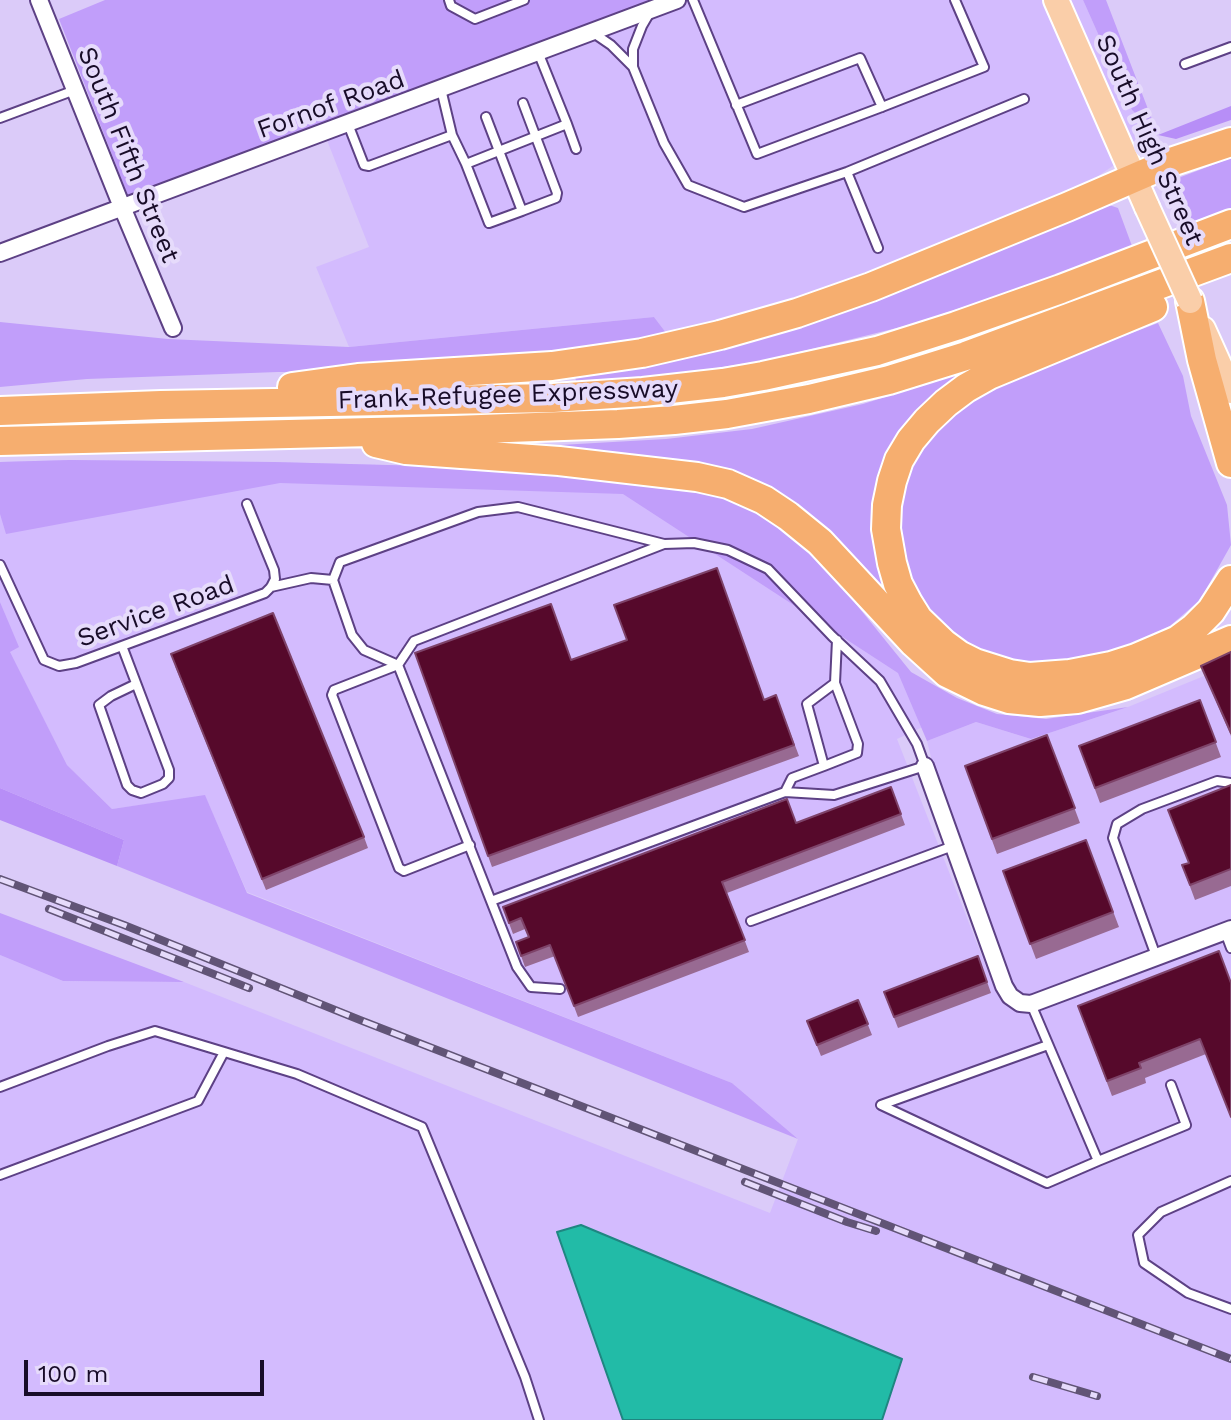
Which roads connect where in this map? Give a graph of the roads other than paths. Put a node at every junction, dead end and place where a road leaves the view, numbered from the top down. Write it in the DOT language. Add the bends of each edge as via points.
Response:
graph roads {
  1 [pos="39,0"];
  2 [pos="449,0"];
  3 [pos="524,0"];
  4 [pos="677,0"];
  5 [pos="693,0"];
  6 [pos="955,0"];
  7 [pos="1056,0"];
  8 [pos="652,10"];
  9 [pos="592,32"];
  10 [pos="1231,47"];
  11 [pos="538,52"];
  12 [pos="1185,64"];
  13 [pos="633,67"];
  14 [pos="441,89"];
  15 [pos="75,90"];
  16 [pos="1024,99"];
  17 [pos="523,103"];
  18 [pos="736,105"];
  19 [pos="882,107"];
  20 [pos="486,117"];
  21 [pos="0,118"];
  22 [pos="348,124"];
  23 [pos="567,124"];
  24 [pos="452,135"];
  25 [pos="536,136"];
  26 [pos="1231,142"];
  27 [pos="576,149"];
  28 [pos="499,151"];
  29 [pos="466,164"];
  30 [pos="847,172"];
  31 [pos="1133,178"];
  32 [pos="122,207"];
  33 [pos="522,211"];
  34 [pos="1231,224"];
  35 [pos="878,248"];
  36 [pos="0,253"];
  37 [pos="1231,258"];
  38 [pos="1231,275"];
  39 [pos="1190,301"];
  40 [pos="173,328"];
  41 [pos="1209,358"];
  42 [pos="1231,391"];
  43 [pos="161,405"];
  44 [pos="0,411"];
  45 [pos="341,433"];
  46 [pos="4,441"];
  47 [pos="1231,463"];
  48 [pos="247,504"];
  49 [pos="664,544"];
  50 [pos="0,565"];
  51 [pos="333,580"];
  52 [pos="1231,580"];
  53 [pos="271,587"];
  54 [pos="837,640"];
  55 [pos="1231,640"];
  56 [pos="122,646"];
  57 [pos="398,665"];
  58 [pos="835,683"];
  59 [pos="136,684"];
  60 [pos="824,766"];
  61 [pos="925,766"];
  62 [pos="1231,783"];
  63 [pos="785,792"];
  64 [pos="470,845"];
  65 [pos="953,846"];
  66 [pos="491,901"];
  67 [pos="751,921"];
  68 [pos="1228,930"];
  69 [pos="1231,948"];
  70 [pos="1156,957"];
  71 [pos="560,989"];
  72 [pos="1031,1004"];
  73 [pos="1048,1045"];
  74 [pos="224,1052"];
  75 [pos="1171,1085"];
  76 [pos="0,1087"];
  77 [pos="1098,1161"];
  78 [pos="0,1175"];
  79 [pos="1231,1181"];
  80 [pos="1231,1309"];
  81 [pos="539,1420"];
  1 -- 15 [label="street, South Fifth Street"];
  2 -- 3 [label="lane" via="475,19"];
  4 -- 8 [label="street, Fornof Road"];
  5 -- 18 [label="lane"];
  6 -- 19 [label="lane" via="984,67"];
  7 -- 31 [label="main road, South High Street"];
  8 -- 9 [label="street, Fornof Road"];
  8 -- 13 [label="lane" via="633,49"];
  9 -- 11 [label="street, Fornof Road"];
  9 -- 13 [label="lane"];
  10 -- 12 [label="lane"];
  11 -- 14 [label="street, Fornof Road"];
  11 -- 23 [label="lane"];
  13 -- 30 [label="lane" via="664,143 688,185 744,207"];
  14 -- 22 [label="street, Fornof Road"];
  14 -- 24 [label="lane"];
  15 -- 21 [label="lane"];
  15 -- 32 [label="street, South Fifth Street"];
  16 -- 30 [label="lane"];
  17 -- 25 [label="lane"];
  18 -- 19 [label="lane" via="860,58"];
  18 -- 19 [label="lane" via="757,154"];
  20 -- 28 [label="lane"];
  22 -- 24 [label="lane" via="364,165 369,166"];
  22 -- 32 [label="street, Fornof Road"];
  23 -- 25 [label="lane"];
  23 -- 27 [label="lane"];
  24 -- 29 [label="lane"];
  25 -- 28 [label="lane"];
  25 -- 33 [label="lane" via="557,193"];
  26 -- 31 [label="highway"];
  28 -- 29 [label="lane"];
  28 -- 33 [label="lane"];
  29 -- 33 [label="lane" via="489,223"];
  30 -- 35 [label="lane"];
  31 -- 39 [label="main road, South High Street, bridge"];
  31 -- 43 [label="highway" via="871,287 682,345 552,366 358,378"];
  32 -- 36 [label="street, Fornof Road"];
  32 -- 40 [label="street, South Fifth Street"];
  34 -- 43 [label="highway, Frank-Refugee Expressway" via="956,326 877,351 737,381 553,398"];
  37 -- 45 [label="highway, Frank-Refugee Expressway" via="966,356 889,380 768,407 618,424"];
  38 -- 52 [label="highway" via="989,375 956,396 927,421 899,460 886,529 898,584 918,619 959,655 1010,674 1070,674 1136,658 1194,628"];
  39 -- 41 [label="highway"];
  41 -- 42 [label="main road"];
  41 -- 47 [label="highway"];
  43 -- 44 [label="highway, Frank-Refugee Expressway"];
  45 -- 46 [label="highway, Frank-Refugee Expressway"];
  45 -- 55 [label="highway" via="406,450 559,461 728,484 764,500 820,542 947,673 1009,699 1077,699 1126,685"];
  48 -- 53 [label="lane, Service Road" via="274,570"];
  49 -- 51 [label="lane" via="518,507 478,512 340,562"];
  49 -- 54 [label="lane" via="728,550 768,569"];
  49 -- 57 [label="lane" via="414,641"];
  50 -- 56 [label="lane, Service Road" via="44,660 59,666 76,663"];
  51 -- 53 [label="lane" via="311,578"];
  51 -- 57 [label="lane" via="352,635 364,650"];
  53 -- 56 [label="lane, Service Road"];
  54 -- 58 [label="lane"];
  54 -- 61 [label="lane" via="880,681"];
  56 -- 59 [label="lane"];
  57 -- 64 [label="lane"];
  57 -- 64 [label="lane" via="332,695 399,868 404,871"];
  58 -- 60 [label="lane" via="807,704"];
  58 -- 60 [label="lane" via="857,753"];
  59 -- 59 [label="lane" via="169,770 163,784 141,793 127,785 99,705"];
  60 -- 63 [label="lane" via="792,778"];
  61 -- 63 [label="lane" via="834,795"];
  61 -- 65 [label="street"];
  62 -- 70 [label="lane" via="1217,781 1117,824 1113,838"];
  63 -- 66 [label="lane"];
  64 -- 66 [label="lane"];
  65 -- 67 [label="lane"];
  65 -- 72 [label="street" via="1004,986 1020,1003"];
  66 -- 71 [label="lane" via="517,967 531,987"];
  68 -- 69 [label="lane"];
  68 -- 70 [label="street"];
  70 -- 72 [label="street"];
  72 -- 73 [label="lane"];
  73 -- 77 [label="lane"];
  73 -- 77 [label="lane" via="881,1105 1047,1183"];
  74 -- 76 [label="lane" via="155,1031"];
  74 -- 78 [label="lane" via="198,1101"];
  74 -- 81 [label="lane" via="297,1074 422,1127"];
  75 -- 77 [label="lane" via="1186,1125"];
  79 -- 80 [label="lane" via="1161,1212 1138,1235 1144,1263 1188,1293"];
}
